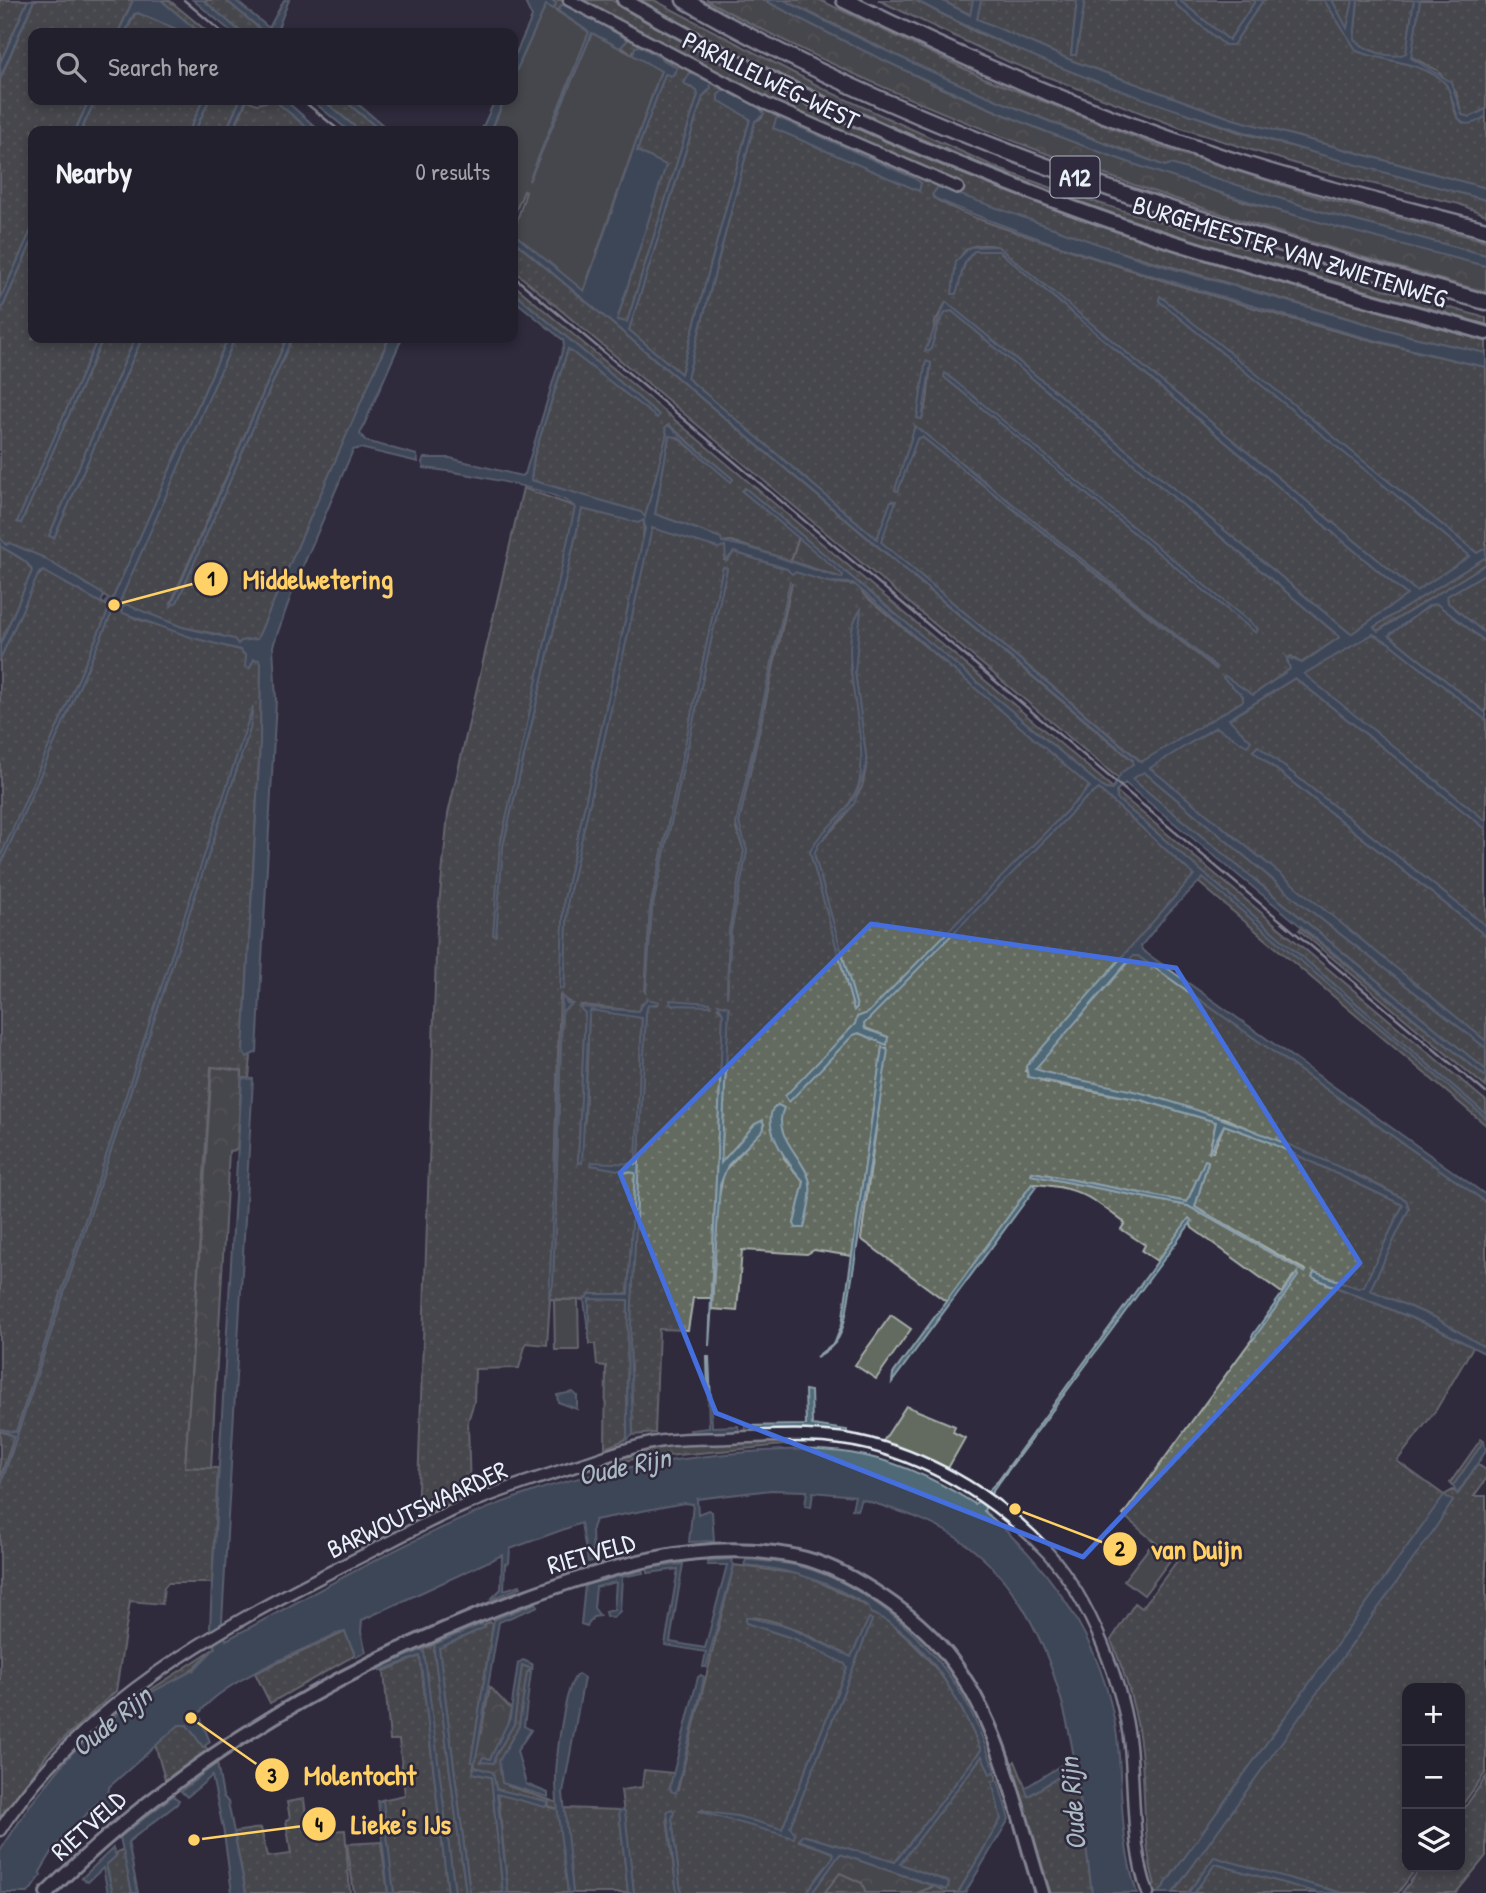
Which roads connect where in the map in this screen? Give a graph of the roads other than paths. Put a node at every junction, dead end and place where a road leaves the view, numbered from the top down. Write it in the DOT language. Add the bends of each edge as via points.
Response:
graph roads {
  1 [pos="569,0"];
  2 [pos="624,0"];
  3 [pos="684,0"];
  4 [pos="844,0"];
  5 [pos="958,188"];
  6 [pos="1486,230"];
  7 [pos="1486,302"];
  8 [pos="1486,333"];
  9 [pos="0,1830"];
  10 [pos="47,1893"];
  11 [pos="1042,1893"];
  12 [pos="1148,1893"];
  1 -- 5 [label="street, PARALLELWEG-WEST" via="766,104"];
  2 -- 8 [label="main road, BURGEMEESTER VAN ZWIETENWEG" via="769,78 982,173 1151,235"];
  3 -- 7 [label="highway, A12" via="809,66 1038,164 1179,213"];
  4 -- 6 [label="highway" via="989,68 1172,139 1251,166"];
  9 -- 12 [label="street, BARWOUTSWAARDER" via="40,1776 102,1712 157,1670 316,1579 461,1506 658,1441 763,1436 840,1439 908,1457 980,1494 1028,1532 1070,1580 1121,1702 1130,1742 1135,1844"];
  10 -- 11 [label="main road, RIETVELD" via="164,1788 365,1664 493,1609 612,1567 708,1552 758,1551 800,1557 834,1570 890,1604 937,1642 985,1715"];
}
